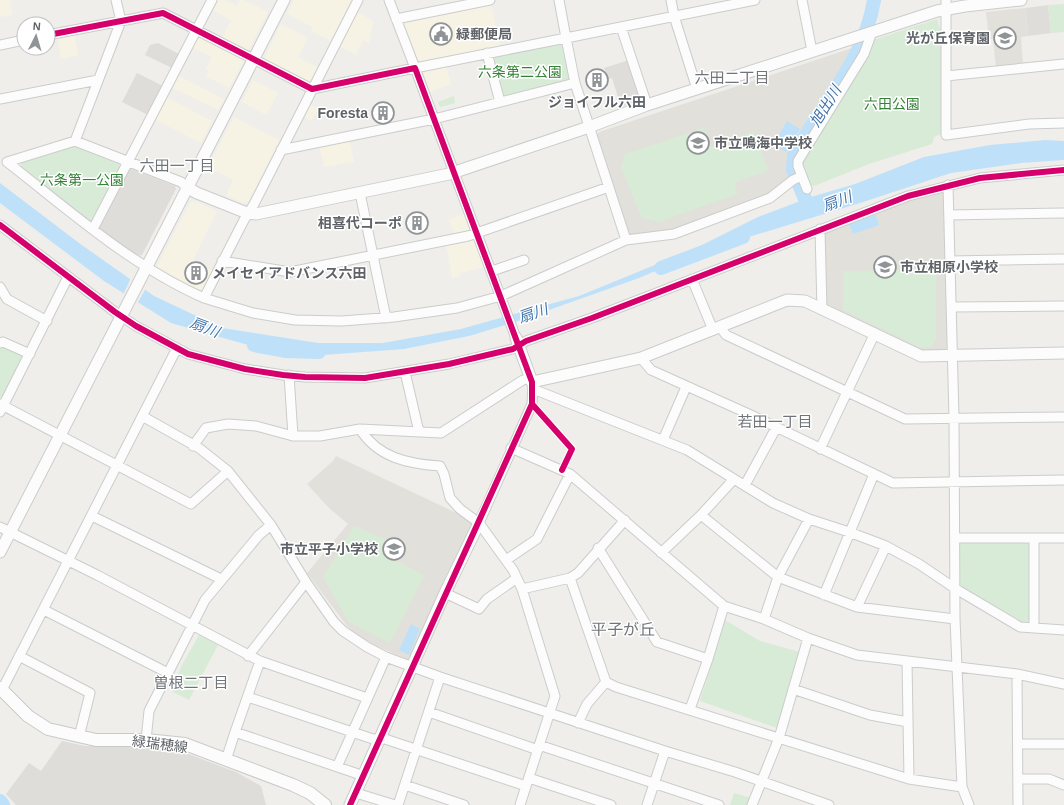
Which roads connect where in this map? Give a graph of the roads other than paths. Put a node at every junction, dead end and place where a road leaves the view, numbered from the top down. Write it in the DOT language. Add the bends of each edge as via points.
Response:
graph roads {
  1 [pos="116,0"];
  2 [pos="212,0"];
  3 [pos="284,0"];
  4 [pos="358,0"];
  5 [pos="389,0"];
  6 [pos="490,0"];
  7 [pos="559,0"];
  8 [pos="671,0"];
  9 [pos="755,0"];
  10 [pos="802,0"];
  11 [pos="1021,0"];
  12 [pos="1001,1"];
  13 [pos="946,5"];
  14 [pos="674,16"];
  15 [pos="396,19"];
  16 [pos="121,21"];
  17 [pos="621,27"];
  18 [pos="197,30"];
  19 [pos="56,33"];
  20 [pos="868,33"];
  21 [pos="566,38"];
  22 [pos="16,42"];
  23 [pos="0,45"];
  24 [pos="812,52"];
  25 [pos="487,53"];
  26 [pos="254,60"];
  27 [pos="1064,64"];
  28 [pos="415,68"];
  29 [pos="946,76"];
  30 [pos="98,80"];
  31 [pos="575,83"];
  32 [pos="312,89"];
  33 [pos="697,89"];
  34 [pos="0,99"];
  35 [pos="500,102"];
  36 [pos="647,106"];
  37 [pos="434,118"];
  38 [pos="1064,123"];
  39 [pos="589,127"];
  40 [pos="75,141"];
  41 [pos="280,150"];
  42 [pos="4,160"];
  43 [pos="128,162"];
  44 [pos="1064,170"];
  45 [pos="454,172"];
  46 [pos="798,178"];
  47 [pos="948,185"];
  48 [pos="609,187"];
  49 [pos="188,188"];
  50 [pos="807,189"];
  51 [pos="360,193"];
  52 [pos="248,213"];
  53 [pos="1064,213"];
  54 [pos="949,215"];
  55 [pos="0,225"];
  56 [pos="93,229"];
  57 [pos="820,229"];
  58 [pos="477,232"];
  59 [pos="626,240"];
  60 [pos="373,255"];
  61 [pos="1064,259"];
  62 [pos="524,260"];
  63 [pos="222,261"];
  64 [pos="950,261"];
  65 [pos="145,271"];
  66 [pos="492,271"];
  67 [pos="68,277"];
  68 [pos="692,279"];
  69 [pos="0,287"];
  70 [pos="501,296"];
  71 [pos="204,298"];
  72 [pos="1064,306"];
  73 [pos="951,307"];
  74 [pos="822,310"];
  75 [pos="123,311"];
  76 [pos="386,318"];
  77 [pos="47,321"];
  78 [pos="716,329"];
  79 [pos="875,333"];
  80 [pos="518,342"];
  81 [pos="0,343"];
  82 [pos="177,348"];
  83 [pos="1064,353"];
  84 [pos="30,354"];
  85 [pos="952,356"];
  86 [pos="641,358"];
  87 [pos="405,372"];
  88 [pos="289,375"];
  89 [pos="532,383"];
  90 [pos="686,387"];
  91 [pos="847,391"];
  92 [pos="1,407"];
  93 [pos="142,416"];
  94 [pos="1064,417"];
  95 [pos="954,418"];
  96 [pos="776,428"];
  97 [pos="360,429"];
  98 [pos="419,432"];
  99 [pos="61,436"];
  100 [pos="293,436"];
  101 [pos="663,440"];
  102 [pos="193,446"];
  103 [pos="511,448"];
  104 [pos="820,449"];
  105 [pos="117,464"];
  106 [pos="228,471"];
  107 [pos="570,474"];
  108 [pos="874,474"];
  109 [pos="734,479"];
  110 [pos="1064,480"];
  111 [pos="955,482"];
  112 [pos="745,485"];
  113 [pos="701,515"];
  114 [pos="92,516"];
  115 [pos="810,519"];
  116 [pos="625,520"];
  117 [pos="479,523"];
  118 [pos="272,525"];
  119 [pos="5,529"];
  120 [pos="849,532"];
  121 [pos="955,538"];
  122 [pos="1034,538"];
  123 [pos="1064,538"];
  124 [pos="886,546"];
  125 [pos="598,548"];
  126 [pos="0,552"];
  127 [pos="661,553"];
  128 [pos="506,560"];
  129 [pos="68,562"];
  130 [pos="778,577"];
  131 [pos="517,578"];
  132 [pos="570,578"];
  133 [pos="221,579"];
  134 [pos="306,582"];
  135 [pos="522,589"];
  136 [pos="956,589"];
  137 [pos="445,593"];
  138 [pos="824,595"];
  139 [pos="724,606"];
  140 [pos="857,607"];
  141 [pos="44,610"];
  142 [pos="764,619"];
  143 [pos="956,620"];
  144 [pos="193,625"];
  145 [pos="1034,628"];
  146 [pos="1064,630"];
  147 [pos="808,638"];
  148 [pos="19,656"];
  149 [pos="248,656"];
  150 [pos="386,657"];
  151 [pos="708,659"];
  152 [pos="260,661"];
  153 [pos="907,661"];
  154 [pos="412,666"];
  155 [pos="958,667"];
  156 [pos="168,673"];
  157 [pos="1017,674"];
  158 [pos="440,677"];
  159 [pos="606,682"];
  160 [pos="1064,684"];
  161 [pos="1,689"];
  162 [pos="793,689"];
  163 [pos="248,697"];
  164 [pos="367,698"];
  165 [pos="690,709"];
  166 [pos="429,712"];
  167 [pos="550,712"];
  168 [pos="908,722"];
  169 [pos="578,723"];
  170 [pos="235,732"];
  171 [pos="352,732"];
  172 [pos="79,737"];
  173 [pos="380,738"];
  174 [pos="779,738"];
  175 [pos="146,740"];
  176 [pos="1018,744"];
  177 [pos="1064,744"];
  178 [pos="539,748"];
  179 [pos="416,749"];
  180 [pos="665,751"];
  181 [pos="226,760"];
  182 [pos="337,767"];
  183 [pos="364,776"];
  184 [pos="909,779"];
  185 [pos="1019,779"];
  186 [pos="527,782"];
  187 [pos="760,782"];
  188 [pos="654,783"];
  189 [pos="1064,784"];
  190 [pos="405,785"];
  191 [pos="962,787"];
  192 [pos="356,793"];
  193 [pos="325,805"];
  194 [pos="350,805"];
  195 [pos="395,805"];
  196 [pos="398,805"];
  197 [pos="464,805"];
  198 [pos="520,805"];
  199 [pos="611,805"];
  200 [pos="647,805"];
  201 [pos="719,805"];
  202 [pos="752,805"];
  203 [pos="829,805"];
  204 [pos="969,805"];
  205 [pos="1018,805"];
  1 -- 16 [label="street"];
  2 -- 18 [label="street"];
  3 -- 26 [label="street"];
  4 -- 32 [label="street"];
  5 -- 15 [label="street"];
  6 -- 15 [label="street"];
  7 -- 21 [label="street"];
  8 -- 14 [label="street"];
  9 -- 14 [label="street"];
  10 -- 24 [label="street"];
  11 -- 12 [label="street"];
  12 -- 13 [label="street"];
  13 -- 20 [label="street"];
  13 -- 29 [label="street"];
  14 -- 17 [label="street"];
  14 -- 33 [label="street"];
  15 -- 28 [label="street"];
  16 -- 18 [label="street" via="163,13"];
  16 -- 19 [label="street"];
  16 -- 30 [label="street"];
  17 -- 21 [label="street"];
  17 -- 36 [label="street"];
  18 -- 26 [label="street"];
  18 -- 43 [label="street"];
  20 -- 24 [label="street"];
  20 -- 46 [label="street" via="864,54 801,155"];
  21 -- 25 [label="street"];
  21 -- 31 [label="street"];
  22 -- 23 [label="street"];
  24 -- 33 [label="street"];
  25 -- 28 [label="street"];
  25 -- 35 [label="street"];
  26 -- 32 [label="street"];
  26 -- 49 [label="street"];
  27 -- 29 [label="street"];
  28 -- 32 [label="street"];
  28 -- 37 [label="street"];
  29 -- 38 [label="street" via="946,135 1029,124"];
  30 -- 34 [label="street"];
  30 -- 40 [label="street"];
  31 -- 35 [label="street"];
  31 -- 39 [label="street"];
  32 -- 41 [label="street"];
  33 -- 36 [label="street"];
  35 -- 37 [label="street"];
  36 -- 39 [label="street"];
  37 -- 41 [label="street"];
  37 -- 45 [label="street"];
  39 -- 45 [label="street"];
  39 -- 48 [label="street"];
  40 -- 42 [label="street"];
  40 -- 43 [label="street"];
  41 -- 52 [label="street"];
  42 -- 56 [label="street"];
  43 -- 49 [label="street" via="181,182"];
  43 -- 56 [label="street"];
  44 -- 47 [label="street" via="998,175"];
  45 -- 51 [label="street"];
  45 -- 58 [label="street"];
  46 -- 50 [label="street"];
  46 -- 59 [label="street" via="770,198 674,234"];
  47 -- 54 [label="street"];
  47 -- 57 [label="street" via="893,200"];
  48 -- 58 [label="street"];
  48 -- 59 [label="street"];
  49 -- 52 [label="street"];
  49 -- 65 [label="street"];
  51 -- 52 [label="street" via="265,213"];
  51 -- 60 [label="street"];
  52 -- 63 [label="street"];
  53 -- 54 [label="street"];
  54 -- 64 [label="street"];
  55 -- 67 [label="street"];
  56 -- 65 [label="street"];
  57 -- 68 [label="street"];
  57 -- 74 [label="street"];
  58 -- 60 [label="street"];
  58 -- 66 [label="street"];
  59 -- 70 [label="street"];
  60 -- 63 [label="street" via="290,272"];
  60 -- 76 [label="street"];
  61 -- 64 [label="street"];
  62 -- 66 [label="street"];
  63 -- 71 [label="street"];
  64 -- 73 [label="street"];
  65 -- 71 [label="street"];
  65 -- 75 [label="street"];
  66 -- 70 [label="street"];
  67 -- 75 [label="street"];
  67 -- 77 [label="street"];
  68 -- 78 [label="street"];
  68 -- 80 [label="street"];
  69 -- 77 [label="street" via="7,299"];
  70 -- 76 [label="street" via="457,308"];
  70 -- 80 [label="street"];
  71 -- 76 [label="street" via="253,313 295,320 342,321"];
  72 -- 73 [label="street"];
  73 -- 85 [label="street"];
  74 -- 78 [label="street" via="805,301 787,300"];
  74 -- 79 [label="street"];
  75 -- 82 [label="street" via="136,326"];
  75 -- 99 [label="street"];
  77 -- 84 [label="street"];
  78 -- 86 [label="street"];
  78 -- 91 [label="street"];
  79 -- 85 [label="street" via="921,356"];
  79 -- 91 [label="street"];
  80 -- 87 [label="street" via="513,349 480,358"];
  80 -- 89 [label="street"];
  81 -- 84 [label="street"];
  82 -- 88 [label="street" via="188,354 245,368"];
  82 -- 93 [label="street"];
  83 -- 85 [label="street"];
  84 -- 92 [label="street"];
  85 -- 95 [label="street"];
  86 -- 89 [label="street"];
  86 -- 90 [label="street" via="651,370"];
  87 -- 88 [label="street" via="365,378"];
  87 -- 98 [label="street"];
  88 -- 100 [label="street"];
  89 -- 98 [label="street" via="523,380 441,433"];
  89 -- 101 [label="street"];
  89 -- 103 [label="street" via="532,404"];
  90 -- 96 [label="street"];
  90 -- 101 [label="street"];
  91 -- 95 [label="street" via="905,419"];
  91 -- 104 [label="street"];
  92 -- 99 [label="street"];
  93 -- 102 [label="street"];
  93 -- 105 [label="street"];
  94 -- 95 [label="street"];
  95 -- 111 [label="street"];
  96 -- 104 [label="street"];
  96 -- 112 [label="street"];
  97 -- 98 [label="street"];
  97 -- 100 [label="street" via="320,436"];
  97 -- 117 [label="street" via="367,440 390,456 414,465 440,466 450,498"];
  99 -- 105 [label="street"];
  99 -- 119 [label="street"];
  100 -- 102 [label="street" via="256,426 228,424 206,428"];
  101 -- 109 [label="street" via="687,450"];
  102 -- 106 [label="street"];
  103 -- 107 [label="street"];
  103 -- 117 [label="street"];
  104 -- 108 [label="street"];
  105 -- 106 [label="street" via="191,504"];
  105 -- 114 [label="street"];
  106 -- 118 [label="street"];
  107 -- 116 [label="street"];
  107 -- 128 [label="street" via="537,539"];
  108 -- 111 [label="street" via="893,483"];
  108 -- 120 [label="street"];
  109 -- 112 [label="street"];
  109 -- 113 [label="street"];
  110 -- 111 [label="street"];
  111 -- 121 [label="street"];
  112 -- 115 [label="street" via="773,503"];
  113 -- 127 [label="street"];
  113 -- 130 [label="street"];
  114 -- 129 [label="street"];
  114 -- 133 [label="street"];
  115 -- 120 [label="street"];
  115 -- 130 [label="street"];
  116 -- 125 [label="street"];
  116 -- 127 [label="street"];
  117 -- 128 [label="street"];
  117 -- 137 [label="street"];
  118 -- 133 [label="street" via="259,535"];
  118 -- 134 [label="street"];
  119 -- 126 [label="street"];
  119 -- 129 [label="street"];
  120 -- 124 [label="street"];
  120 -- 138 [label="street"];
  121 -- 122 [label="street"];
  121 -- 136 [label="street"];
  122 -- 123 [label="street"];
  122 -- 145 [label="street"];
  124 -- 136 [label="street"];
  124 -- 140 [label="street"];
  125 -- 132 [label="street" via="578,573"];
  125 -- 151 [label="street" via="657,642"];
  127 -- 139 [label="street"];
  128 -- 131 [label="street"];
  129 -- 141 [label="street"];
  129 -- 144 [label="street"];
  130 -- 138 [label="street"];
  130 -- 142 [label="street"];
  131 -- 135 [label="street"];
  131 -- 137 [label="street" via="487,599 479,609"];
  132 -- 135 [label="street"];
  132 -- 159 [label="street"];
  133 -- 144 [label="street" via="205,600"];
  134 -- 149 [label="street"];
  134 -- 150 [label="street" via="343,631"];
  135 -- 167 [label="street" via="555,696"];
  136 -- 143 [label="street"];
  136 -- 145 [label="street" via="1020,627"];
  137 -- 154 [label="street"];
  138 -- 140 [label="street"];
  139 -- 142 [label="street"];
  139 -- 151 [label="street"];
  140 -- 143 [label="street"];
  141 -- 148 [label="street"];
  141 -- 156 [label="street"];
  142 -- 147 [label="street"];
  143 -- 155 [label="street"];
  144 -- 149 [label="street"];
  144 -- 156 [label="street"];
  145 -- 146 [label="street"];
  147 -- 153 [label="street" via="857,655"];
  147 -- 162 [label="street"];
  148 -- 161 [label="street"];
  148 -- 172 [label="street" via="90,693"];
  149 -- 152 [label="street"];
  150 -- 154 [label="street"];
  150 -- 164 [label="street"];
  151 -- 165 [label="street"];
  152 -- 163 [label="street"];
  152 -- 164 [label="street"];
  153 -- 155 [label="street"];
  153 -- 168 [label="street"];
  154 -- 158 [label="street"];
  154 -- 173 [label="street"];
  155 -- 157 [label="street"];
  155 -- 191 [label="street"];
  156 -- 175 [label="street" via="149,711"];
  157 -- 160 [label="street"];
  157 -- 176 [label="street"];
  158 -- 166 [label="street"];
  158 -- 167 [label="street"];
  159 -- 165 [label="street"];
  159 -- 169 [label="street" via="587,704"];
  161 -- 172 [label="main road, 緑瑞穂線" via="28,716 48,729"];
  162 -- 168 [label="street" via="870,715"];
  162 -- 174 [label="street"];
  163 -- 170 [label="street"];
  163 -- 171 [label="street"];
  164 -- 171 [label="street"];
  165 -- 174 [label="street"];
  166 -- 178 [label="street"];
  166 -- 179 [label="street"];
  167 -- 169 [label="street"];
  167 -- 178 [label="street"];
  168 -- 184 [label="street"];
  169 -- 180 [label="street"];
  170 -- 181 [label="street"];
  170 -- 182 [label="street"];
  171 -- 173 [label="street" via="374,739"];
  171 -- 182 [label="street"];
  172 -- 175 [label="main road, 緑瑞穂線" via="96,740"];
  173 -- 179 [label="street"];
  173 -- 183 [label="street"];
  174 -- 184 [label="street"];
  174 -- 187 [label="street"];
  175 -- 181 [label="main road, 緑瑞穂線" via="185,744"];
  176 -- 177 [label="street"];
  176 -- 185 [label="street"];
  178 -- 186 [label="street"];
  178 -- 188 [label="street"];
  179 -- 186 [label="street"];
  179 -- 190 [label="street"];
  180 -- 187 [label="street" via="736,772"];
  180 -- 188 [label="street"];
  181 -- 193 [label="main road, 緑瑞穂線" via="310,793"];
  182 -- 183 [label="street"];
  183 -- 192 [label="street"];
  184 -- 191 [label="street"];
  185 -- 189 [label="street" via="1049,779"];
  185 -- 205 [label="street"];
  186 -- 198 [label="street"];
  186 -- 199 [label="street"];
  187 -- 202 [label="street"];
  187 -- 203 [label="street"];
  188 -- 200 [label="street"];
  188 -- 201 [label="street"];
  190 -- 196 [label="street"];
  190 -- 197 [label="street"];
  191 -- 204 [label="street"];
  192 -- 194 [label="street"];
  192 -- 195 [label="street"];
}
